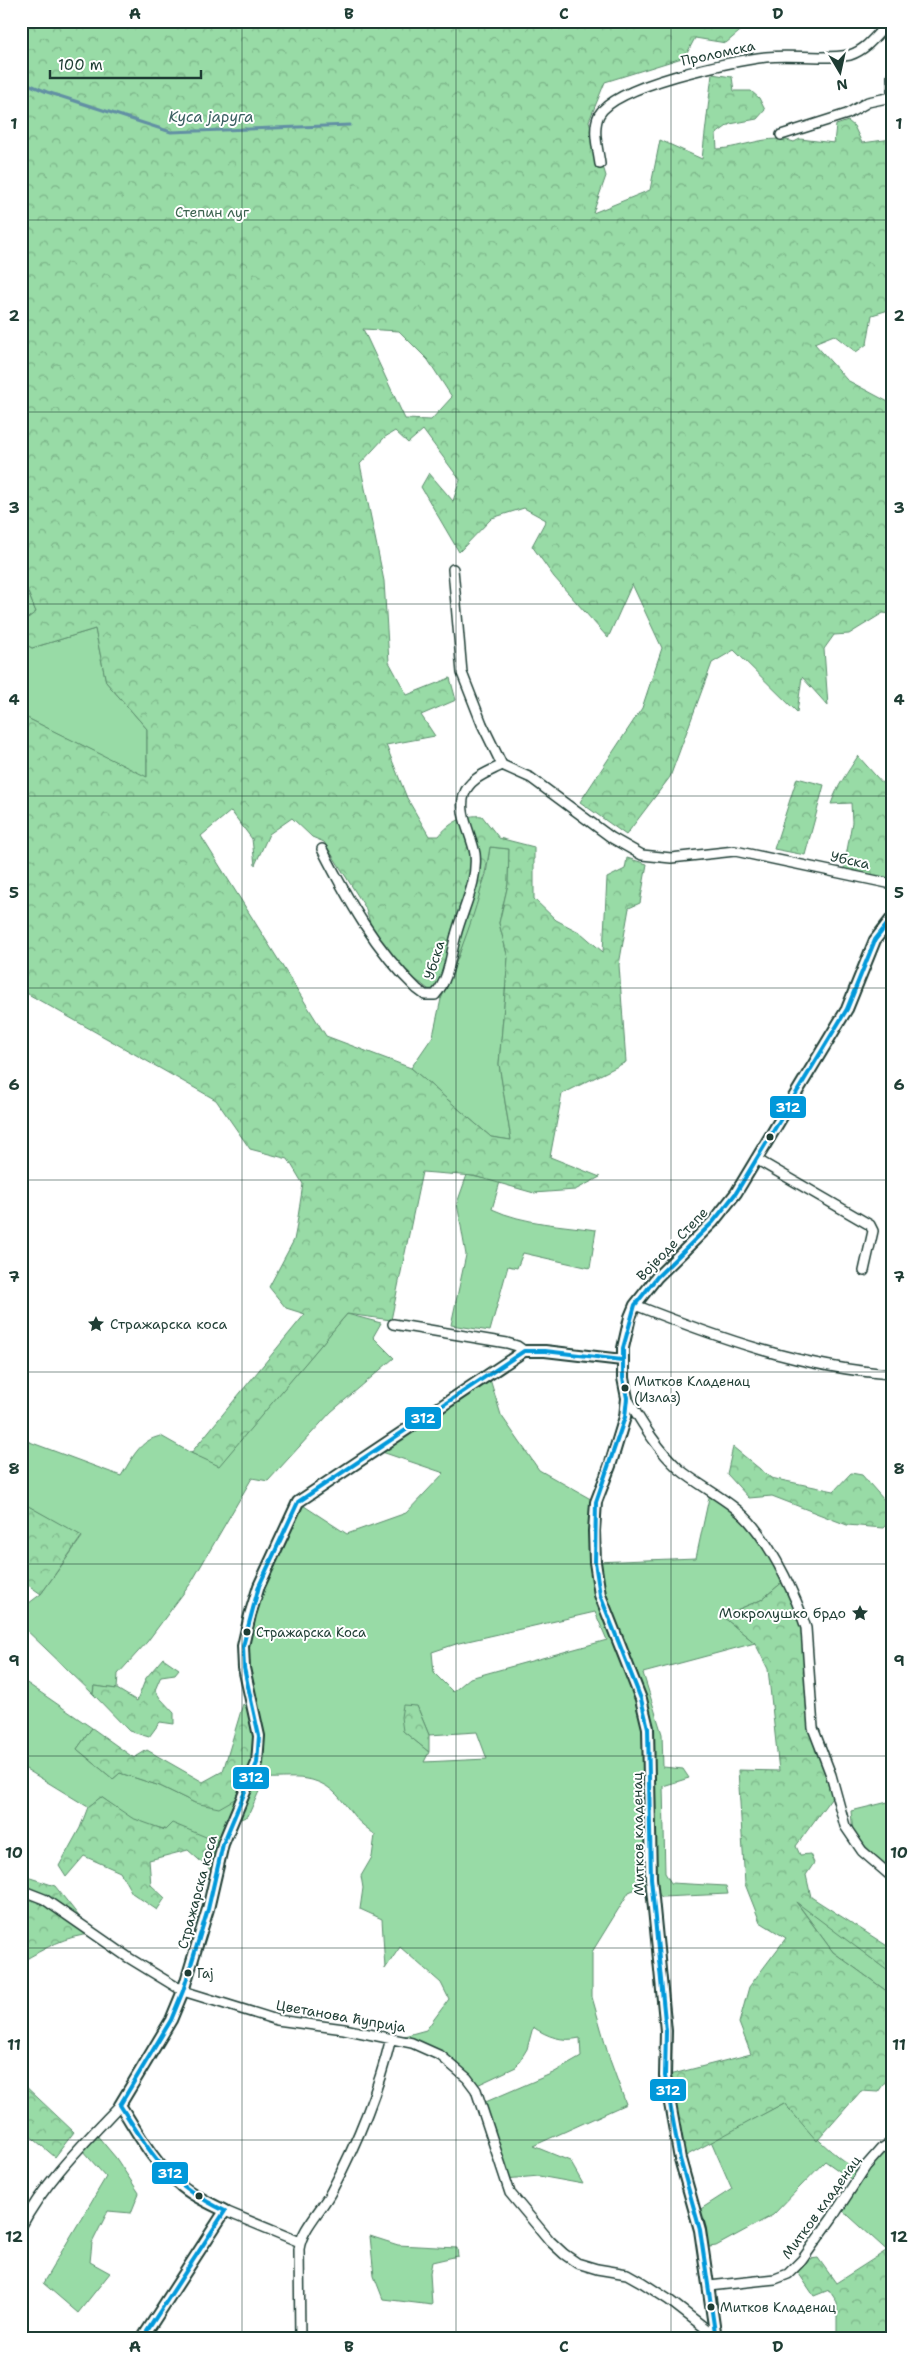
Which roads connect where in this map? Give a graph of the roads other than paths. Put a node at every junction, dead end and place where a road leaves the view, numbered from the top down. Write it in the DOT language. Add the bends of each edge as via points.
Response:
graph roads {
  1 [pos="890,21"];
  2 [pos="892,75"];
  3 [pos="892,97"];
  4 [pos="781,135"];
  5 [pos="600,164"];
  6 [pos="453,569"];
  7 [pos="502,765"];
  8 [pos="322,849"];
  9 [pos="892,884"];
  10 [pos="892,918"];
  11 [pos="756,1158"];
  12 [pos="864,1271"];
  13 [pos="635,1306"];
  14 [pos="393,1324"];
  15 [pos="524,1352"];
  16 [pos="622,1360"];
  17 [pos="892,1374"];
  18 [pos="626,1394"];
  19 [pos="892,1877"];
  20 [pos="21,1890"];
  21 [pos="183,1991"];
  22 [pos="391,2038"];
  23 [pos="120,2105"];
  24 [pos="892,2142"];
  25 [pos="225,2210"];
  26 [pos="21,2226"];
  27 [pos="300,2242"];
  28 [pos="709,2286"];
  29 [pos="715,2337"];
  30 [pos="142,2339"];
  31 [pos="300,2339"];
  1 -- 5 [label="street, Проломска" via="870,43 850,55 764,57 634,90 610,103 599,116 595,126"];
  2 -- 3 [label="street"];
  3 -- 4 [label="street" via="868,102 847,114"];
  6 -- 7 [label="street" via="462,673"];
  7 -- 8 [label="street, Убска" via="476,778 464,795 463,811 475,865 472,886 449,966 434,995 425,995 417,989 371,937"];
  7 -- 9 [label="street, Убска" via="531,778 612,838 642,855 671,858 735,851"];
  10 -- 11 [label="street, Војводе Степе" via="875,940 847,1009"];
  11 -- 12 [label="street" via="870,1225 873,1231"];
  11 -- 13 [label="street, Војводе Степе" via="724,1210 657,1277"];
  13 -- 16 [label="street, Војводе Степе" via="627,1328"];
  13 -- 17 [label="street" via="765,1352 814,1364"];
  14 -- 15 [label="street" via="507,1343"];
  15 -- 16 [label="street" via="545,1351"];
  15 -- 21 [label="street, Стражарска коса" via="298,1502 259,1586 246,1629 243,1659 258,1728 259,1751 223,1844 208,1909"];
  16 -- 18 [label="street, Митков кладенац"];
  18 -- 19 [label="street" via="647,1431 669,1460 737,1510 765,1542 806,1628 813,1728 831,1775 845,1826 862,1851"];
  18 -- 28 [label="street, Митков кладенац" via="625,1417 596,1502 595,1562 600,1595 641,1699 648,1728 651,1878 666,2031 665,2076 680,2159 700,2230"];
  20 -- 21 [label="street, Цветанова ћуприја" via="44,1899 136,1963"];
  21 -- 22 [label="street, Цветанова ћуприја" via="277,2020 344,2028"];
  21 -- 23 [label="street, Стражарска коса" via="170,2020"];
  22 -- 27 [label="street" via="383,2073 369,2110 332,2190"];
  22 -- 29 [label="street, Цветанова ћуприја" via="441,2056 467,2078 478,2095 510,2193 559,2250 577,2263 635,2278"];
  23 -- 25 [label="street" via="154,2157 176,2182"];
  23 -- 26 [label="street, Стражарска коса" via="43,2194"];
  24 -- 28 [label="street, Митков кладенац" via="870,2161 802,2260 788,2274 775,2279"];
  25 -- 27 [label="street"];
  25 -- 30 [label="street"];
  27 -- 31 [label="street"];
  28 -- 29 [label="street, Митков кладенац"];
}
